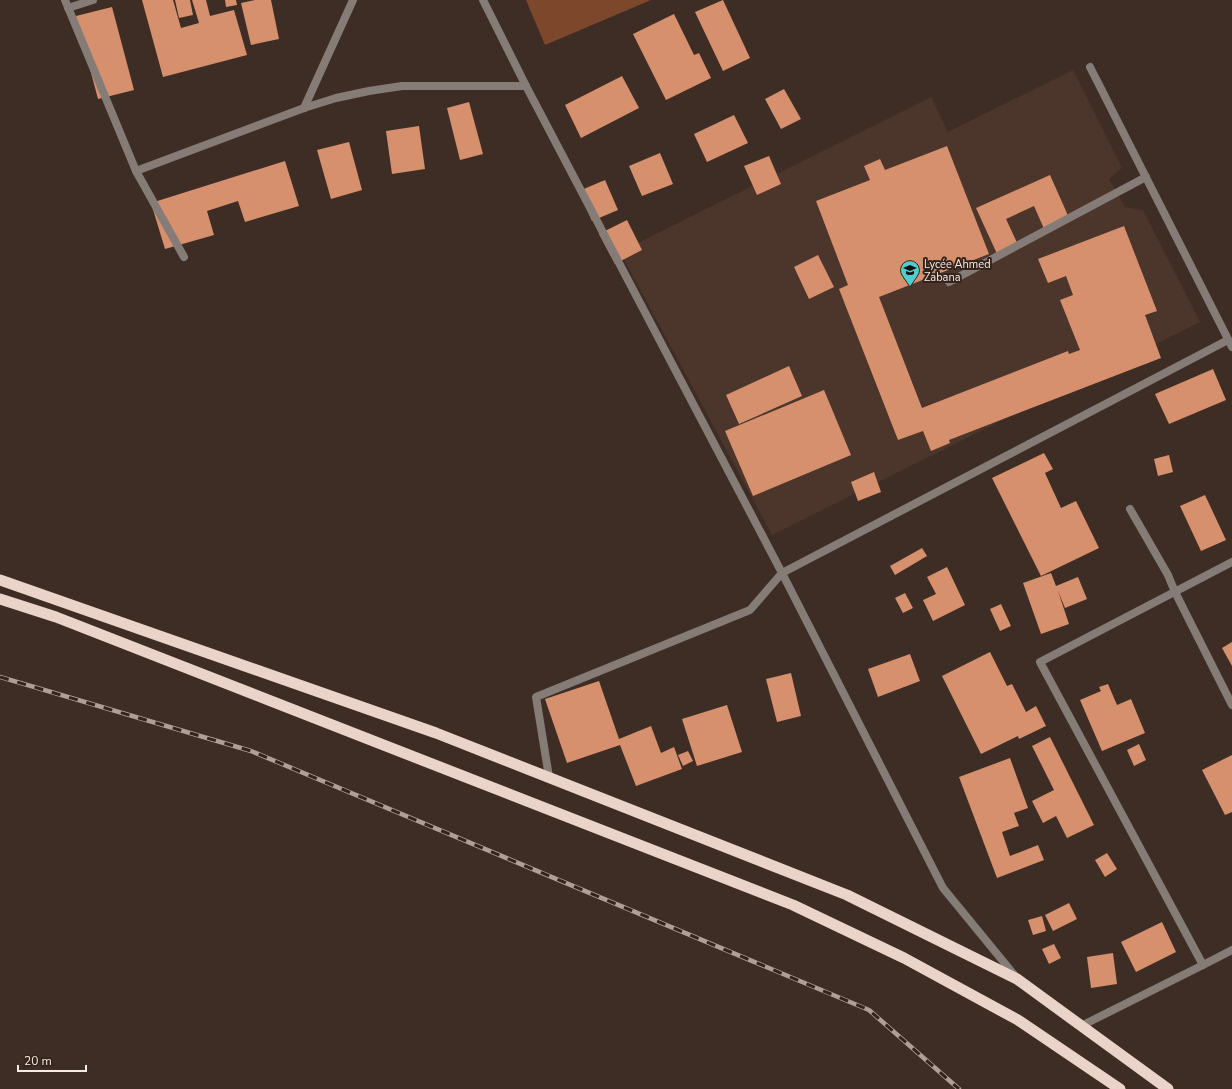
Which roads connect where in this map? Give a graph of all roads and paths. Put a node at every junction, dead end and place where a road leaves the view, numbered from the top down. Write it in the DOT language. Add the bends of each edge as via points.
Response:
graph roads {
  1 [pos="93,0"];
  2 [pos="352,0"];
  3 [pos="483,0"];
  4 [pos="66,4"];
  5 [pos="1090,68"];
  6 [pos="526,86"];
  7 [pos="304,108"];
  8 [pos="136,171"];
  9 [pos="1146,177"];
  10 [pos="184,257"];
  11 [pos="950,282"];
  12 [pos="1230,343"];
  13 [pos="1130,509"];
  14 [pos="1232,562"];
  15 [pos="782,573"];
  16 [pos="0,580"];
  17 [pos="1175,592"];
  18 [pos="0,599"];
  19 [pos="1232,705"];
  20 [pos="549,777"];
  21 [pos="1232,950"];
  22 [pos="1203,965"];
  23 [pos="1017,979"];
  24 [pos="1082,1026"];
  25 [pos="1120,1089"];
  26 [pos="1168,1089"];
  1 -- 4 [label="street"];
  2 -- 7 [label="street"];
  3 -- 6 [label="street"];
  4 -- 8 [label="street"];
  5 -- 9 [label="street"];
  6 -- 7 [label="street" via="402,86 362,92"];
  6 -- 15 [label="street"];
  7 -- 8 [label="street"];
  8 -- 10 [label="street"];
  9 -- 11 [label="street"];
  9 -- 12 [label="street"];
  12 -- 15 [label="street"];
  13 -- 17 [label="street" via="1168,574"];
  14 -- 17 [label="street"];
  15 -- 20 [label="street" via="750,610 536,697"];
  15 -- 23 [label="street" via="943,888"];
  16 -- 20 [label="highway" via="436,732"];
  17 -- 19 [label="street"];
  17 -- 22 [label="street" via="1040,662"];
  18 -- 25 [label="highway" via="56,617 793,905 904,958 1018,1020"];
  20 -- 23 [label="highway" via="847,895"];
  21 -- 22 [label="street"];
  22 -- 24 [label="street"];
  23 -- 24 [label="highway"];
  24 -- 26 [label="highway"];
}
